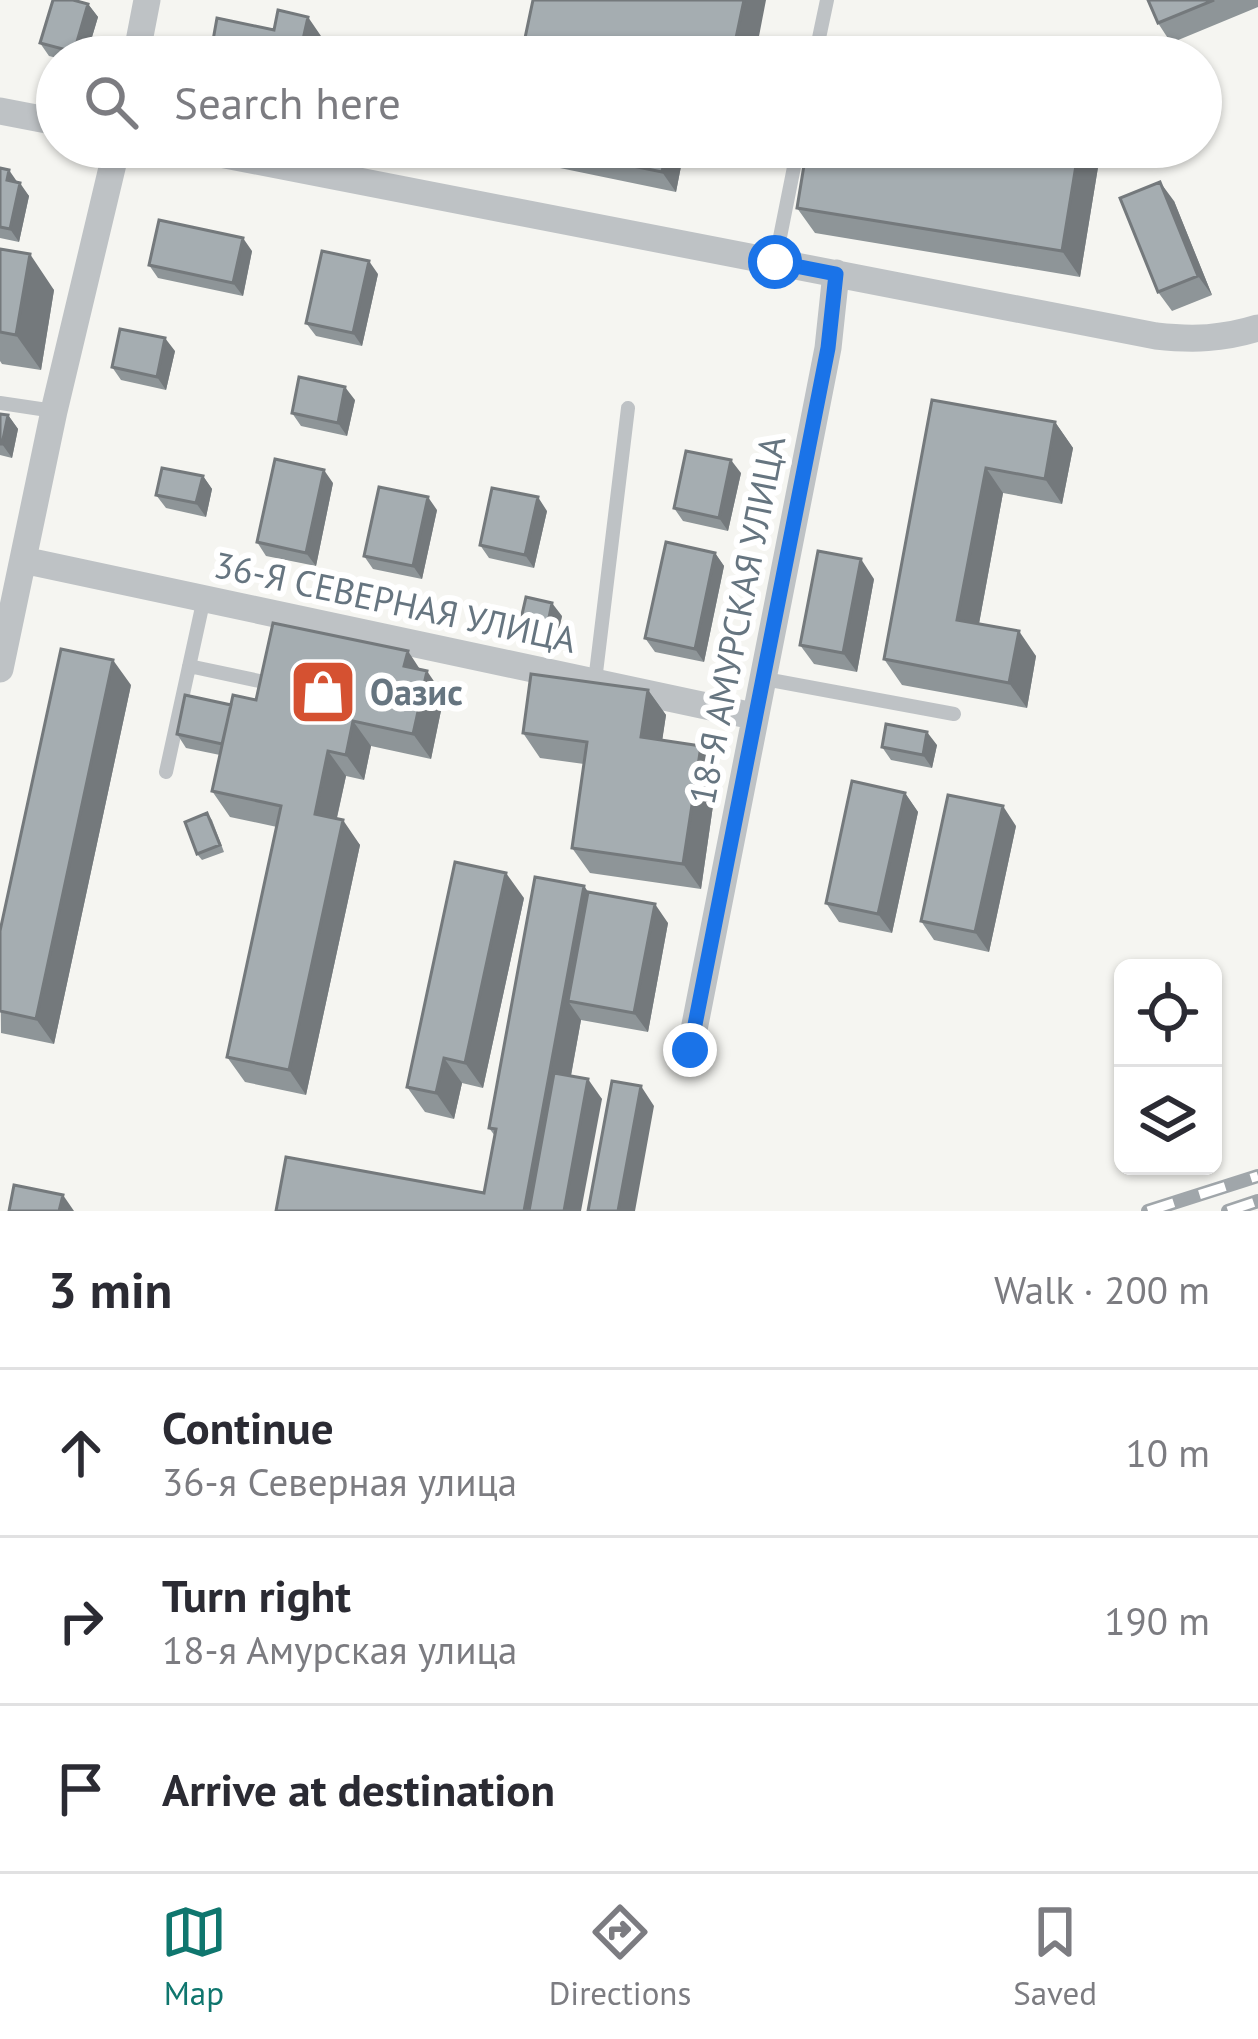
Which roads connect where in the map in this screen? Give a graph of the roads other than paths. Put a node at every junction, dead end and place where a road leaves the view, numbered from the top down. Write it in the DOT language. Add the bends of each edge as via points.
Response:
graph roads {
  1 [pos="147,0"];
  2 [pos="826,0"];
  3 [pos="140,36"];
  4 [pos="819,36"];
  5 [pos="0,112"];
  6 [pos="36,118"];
  7 [pos="112,168"];
  8 [pos="292,168"];
  9 [pos="794,168"];
  10 [pos="775,262"];
  11 [pos="836,274"];
  12 [pos="1258,328"];
  13 [pos="0,403"];
  14 [pos="628,408"];
  15 [pos="54,411"];
  16 [pos="23,560"];
  17 [pos="203,598"];
  18 [pos="274,660"];
  19 [pos="189,666"];
  20 [pos="0,668"];
  21 [pos="765,679"];
  22 [pos="595,681"];
  23 [pos="954,715"];
  24 [pos="753,716"];
  25 [pos="166,772"];
  26 [pos="690,1050"];
  1 -- 3 [label="street"];
  2 -- 4 [label="lane"];
  5 -- 6 [label="street"];
  7 -- 15 [label="street"];
  8 -- 10 [label="street"];
  9 -- 10 [label="lane"];
  10 -- 11 [label="street"];
  11 -- 12 [label="street" via="1156,336 1194,340"];
  11 -- 21 [label="street, 18-Я АМУРСКАЯ УЛИЦА"];
  13 -- 15 [label="lane"];
  14 -- 22 [label="lane"];
  15 -- 16 [label="street"];
  16 -- 17 [label="street, 36-Я СЕВЕРНАЯ УЛИЦА"];
  16 -- 20 [label="street"];
  17 -- 19 [label="lane"];
  17 -- 22 [label="street, 36-Я СЕВЕРНАЯ УЛИЦА" via="281,626"];
  18 -- 19 [label="lane" via="269,683"];
  19 -- 25 [label="lane"];
  21 -- 23 [label="lane"];
  21 -- 24 [label="street, 18-Я АМУРСКАЯ УЛИЦА"];
  22 -- 24 [label="street, 36-Я СЕВЕРНАЯ УЛИЦА"];
  24 -- 26 [label="street, 18-Я АМУРСКАЯ УЛИЦА"];
}
